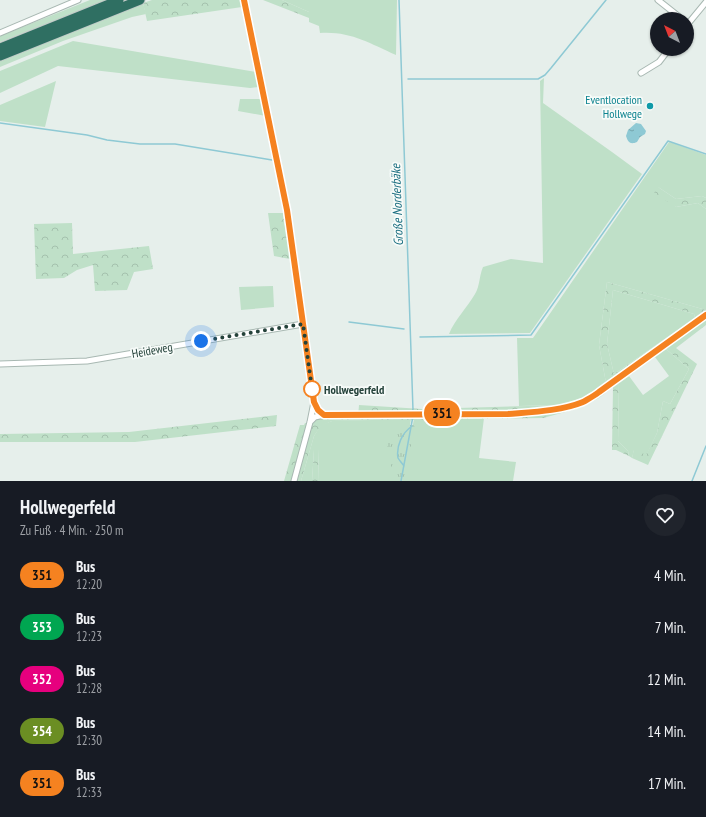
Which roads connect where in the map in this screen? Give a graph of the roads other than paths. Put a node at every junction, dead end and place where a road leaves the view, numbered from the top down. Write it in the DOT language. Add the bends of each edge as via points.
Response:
graph roads {
  1 [pos="78,0"];
  2 [pos="119,0"];
  3 [pos="140,0"];
  4 [pos="244,0"];
  5 [pos="658,0"];
  6 [pos="706,2"];
  7 [pos="673,12"];
  8 [pos="694,16"];
  9 [pos="0,33"];
  10 [pos="0,48"];
  11 [pos="0,56"];
  12 [pos="664,56"];
  13 [pos="640,73"];
  14 [pos="706,316"];
  15 [pos="303,324"];
  16 [pos="0,364"];
  17 [pos="314,402"];
  18 [pos="324,415"];
  19 [pos="310,422"];
  20 [pos="294,481"];
  1 -- 9 [label="street"];
  2 -- 10 [label="highway"];
  3 -- 11 [label="highway"];
  4 -- 15 [label="street" via="287,210"];
  5 -- 7 [label="street"];
  6 -- 8 [label="street"];
  12 -- 13 [label="street" via="659,62"];
  14 -- 18 [label="street" via="599,392 567,407 508,414"];
  15 -- 16 [label="street, Heideweg" via="87,361"];
  15 -- 17 [label="street"];
  17 -- 18 [label="street"];
  17 -- 19 [label="street"];
  18 -- 19 [label="street" via="315,417"];
  19 -- 20 [label="street"];
}
